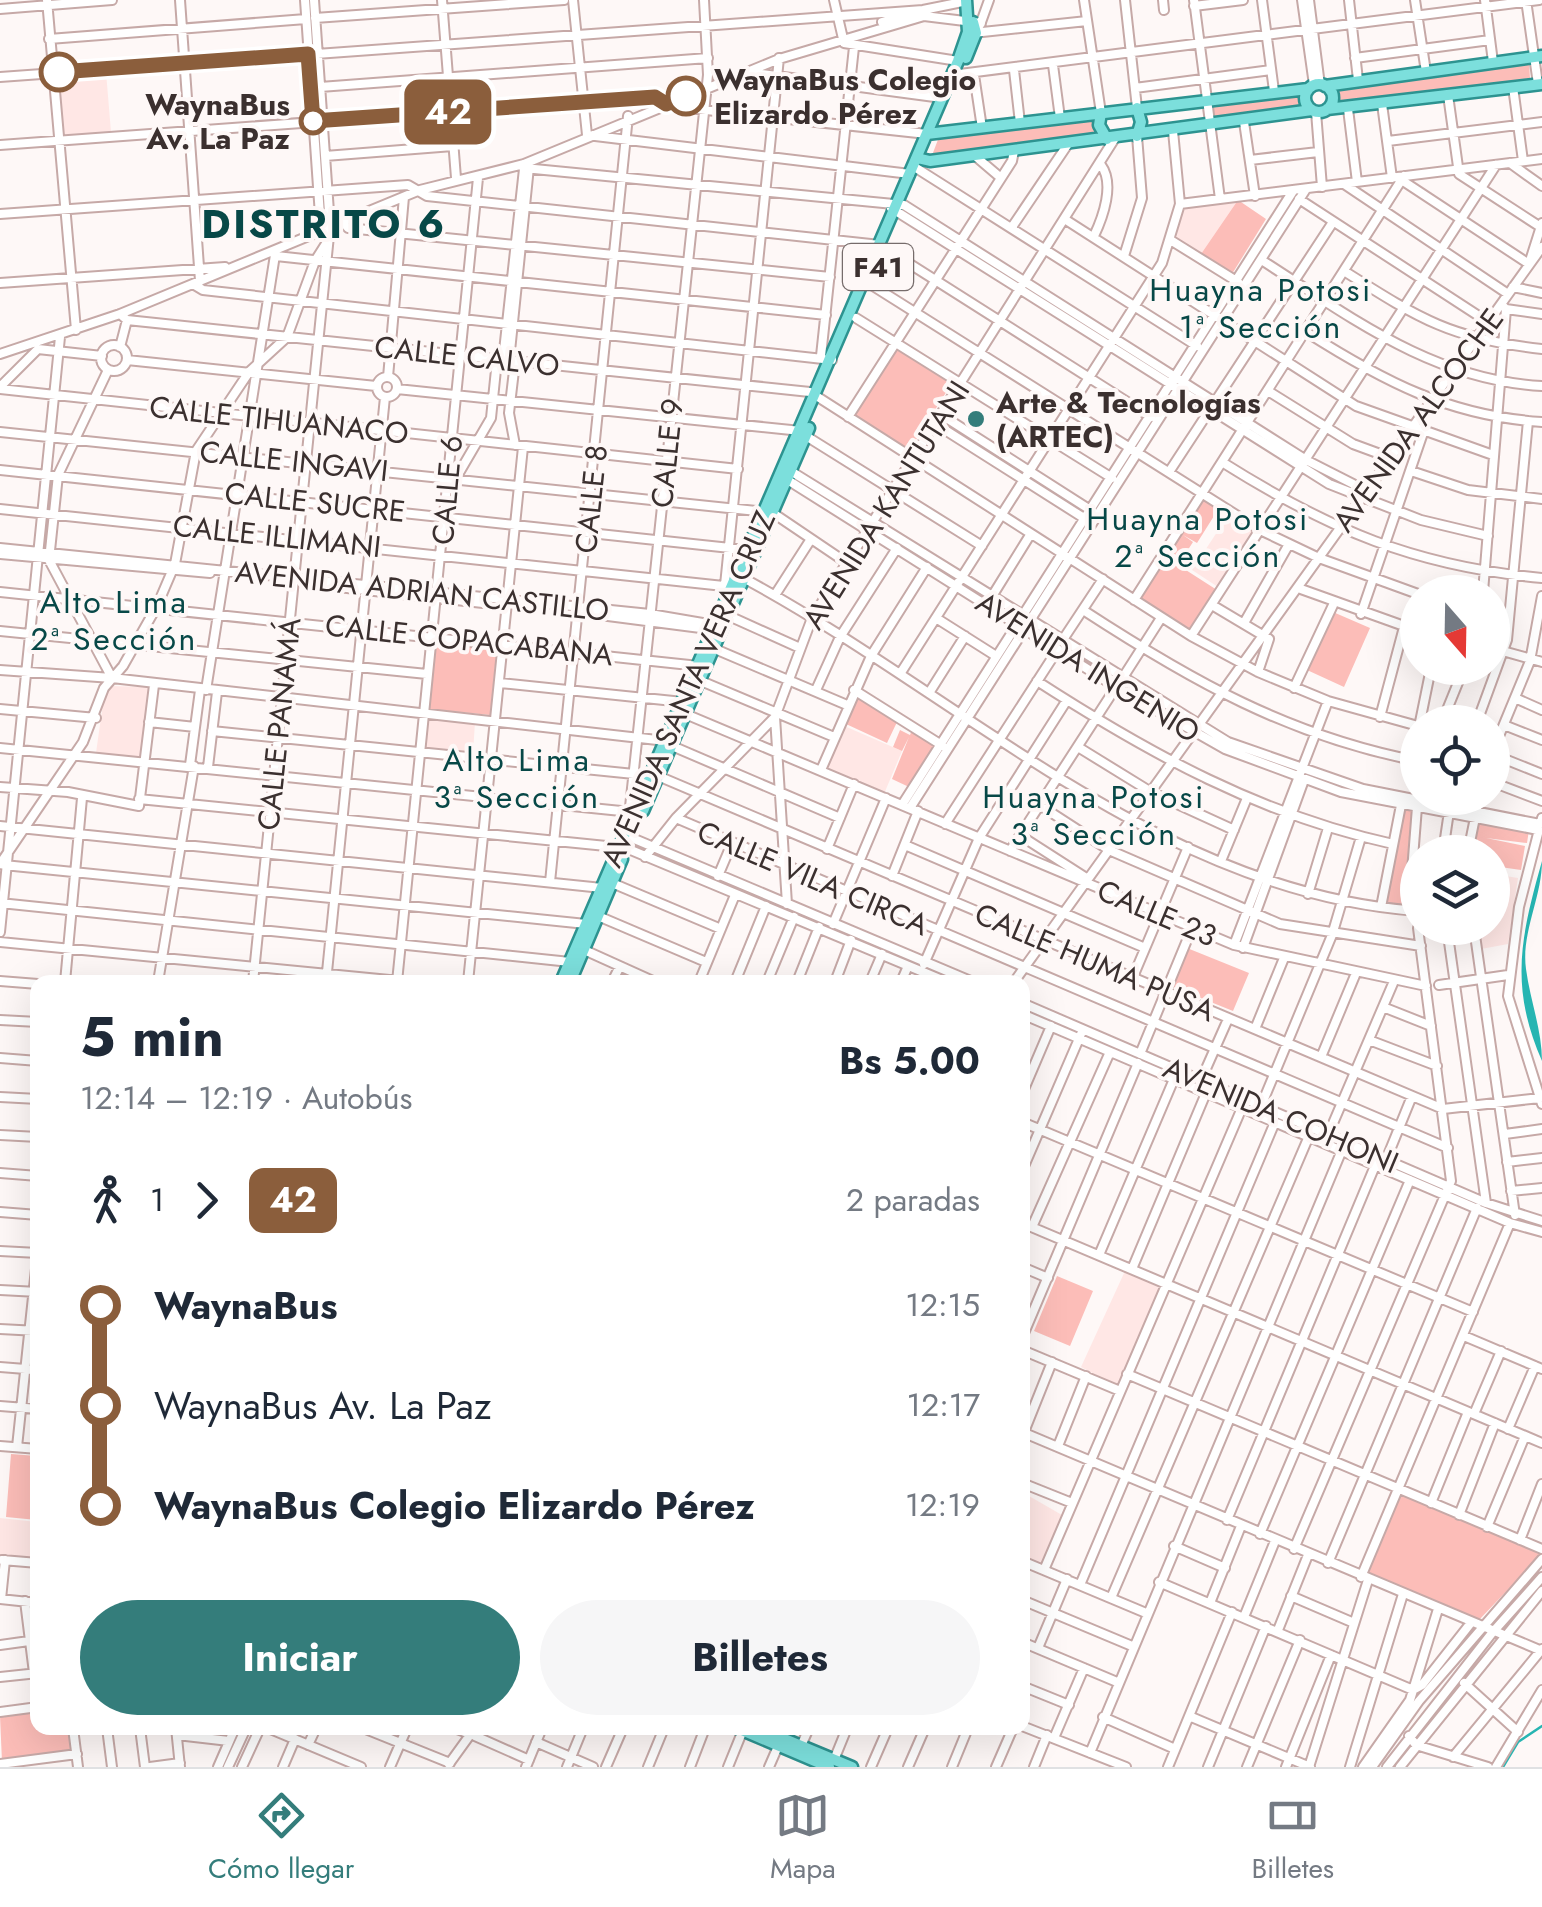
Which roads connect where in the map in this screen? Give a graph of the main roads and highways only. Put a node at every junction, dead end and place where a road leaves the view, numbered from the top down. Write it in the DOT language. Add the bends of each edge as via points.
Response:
graph roads {
  1 [pos="967,0"];
  2 [pos="973,27"];
  3 [pos="1538,56"];
  4 [pos="1540,84"];
  5 [pos="1317,86"];
  6 [pos="1137,108"];
  7 [pos="1318,111"];
  8 [pos="1101,113"];
  9 [pos="930,134"];
  10 [pos="1137,136"];
  11 [pos="1111,139"];
  12 [pos="916,165"];
  13 [pos="882,248"];
  14 [pos="818,399"];
  15 [pos="769,512"];
  16 [pos="721,626"];
  17 [pos="683,709"];
  18 [pos="669,743"];
  19 [pos="625,843"];
  20 [pos="607,886"];
  21 [pos="580,948"];
  22 [pos="564,975"];
  23 [pos="572,975"];
  24 [pos="758,1735"];
  25 [pos="770,1735"];
  26 [pos="780,1742"];
  27 [pos="811,1763"];
  28 [pos="832,1764"];
  29 [pos="852,1767"];
  1 -- 2 [label="main road, F41"];
  2 -- 9 [label="main road, F41"];
  2 -- 9 [label="main road, F41" via="960,74"];
  3 -- 5 [label="main road"];
  4 -- 7 [label="main road"];
  5 -- 6 [label="main road"];
  5 -- 7 [label="main road" via="1305,102"];
  5 -- 7 [label="main road" via="1332,97"];
  6 -- 8 [label="main road"];
  6 -- 10 [label="main road"];
  7 -- 10 [label="main road"];
  8 -- 9 [label="main road"];
  8 -- 11 [label="main road" via="1099,126"];
  9 -- 12 [label="main road, F41"];
  10 -- 11 [label="main road"];
  11 -- 12 [label="main road"];
  12 -- 13 [label="main road, F41"];
  13 -- 14 [label="main road, F41"];
  13 -- 14 [label="main road, F41" via="826,358"];
  14 -- 15 [label="main road, AVENIDA SANTA VERA CRUZ / F41"];
  15 -- 16 [label="main road, AVENIDA SANTA VERA CRUZ / F41"];
  15 -- 16 [label="main road, AVENIDA SANTA VERA CRUZ / F41" via="729,586"];
  16 -- 17 [label="main road, AVENIDA SANTA VERA CRUZ / F41"];
  16 -- 17 [label="main road, AVENIDA SANTA VERA CRUZ / F41"];
  17 -- 18 [label="main road, AVENIDA SANTA VERA CRUZ / F41"];
  18 -- 19 [label="main road, AVENIDA SANTA VERA CRUZ / F41"];
  18 -- 19 [label="main road, AVENIDA SANTA VERA CRUZ / F41" via="632,813"];
  19 -- 20 [label="main road, AVENIDA SANTA VERA CRUZ / F41"];
  20 -- 21 [label="main road, AVENIDA SANTA VERA CRUZ / F41"];
  20 -- 21 [label="main road, AVENIDA SANTA VERA CRUZ / F41"];
  21 -- 22 [label="main road, AVENIDA SANTA VERA CRUZ / F41"];
  21 -- 23 [label="main road, AVENIDA SANTA VERA CRUZ / F41"];
  24 -- 26 [label="main road"];
  25 -- 26 [label="main road"];
  26 -- 27 [label="main road"];
  26 -- 28 [label="main road"];
  27 -- 28 [label="main road"];
  28 -- 29 [label="main road"];
}
